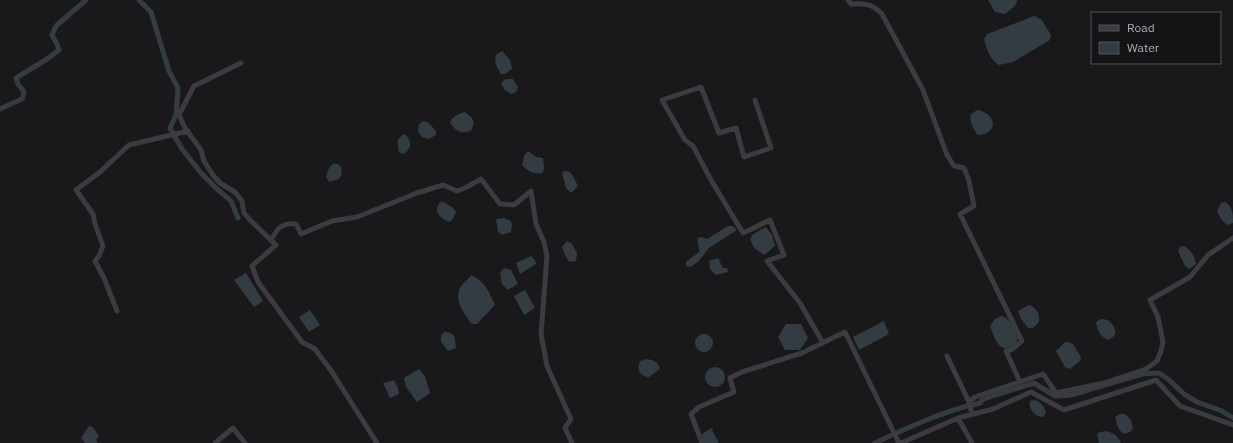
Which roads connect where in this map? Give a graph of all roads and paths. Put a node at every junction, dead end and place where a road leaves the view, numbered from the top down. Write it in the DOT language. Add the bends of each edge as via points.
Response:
graph roads {
  1 [pos="848,0"];
  2 [pos="241,63"];
  3 [pos="755,100"];
  4 [pos="188,131"];
  5 [pos="1233,238"];
  6 [pos="271,240"];
  7 [pos="117,311"];
  8 [pos="823,343"];
  9 [pos="947,356"];
  10 [pos="1020,382"];
  11 [pos="969,402"];
  12 [pos="972,413"];
  13 [pos="958,418"];
  14 [pos="1233,424"];
  15 [pos="215,443"];
  16 [pos="245,443"];
  17 [pos="377,443"];
  18 [pos="572,443"];
  19 [pos="702,443"];
  20 [pos="900,443"];
  21 [pos="972,443"];
  1 -- 10 [label="street" via="851,4 876,7 882,14 923,90 947,155 954,166 964,168 974,206 960,214 1022,341 1006,351"];
  2 -- 4 [label="street" via="194,86 179,114"];
  3 -- 8 [label="street" via="772,148 744,157 736,128 719,132 701,87 662,100 685,140 693,146 743,233 770,220 784,255 767,261 800,303"];
  4 -- 6 [label="street" via="213,174 235,192 242,200 244,213"];
  4 -- 7 [label="street" via="129,145 76,190 93,214 103,246 100,256 94,261"];
  5 -- 10 [label="street" via="1208,255 1190,277 1150,300 1158,317 1163,342 1157,361 1146,369 1056,393 1043,374"];
  6 -- 17 [label="street" via="276,245 252,266 258,282 302,342 315,349 332,372"];
  6 -- 18 [label="street" via="277,229 289,223 296,224 301,234 332,221 357,217 443,184 457,191 481,179 500,204 514,206 531,191 536,224 547,256 540,334 546,366 571,419 565,428"];
  8 -- 19 [label="street" via="730,378 734,392 699,407 691,414"];
  8 -- 20 [label="street" via="845,332"];
  9 -- 11 [label="street"];
  10 -- 11 [label="street" via="975,397"];
  11 -- 12 [label="street"];
  12 -- 13 [label="street"];
  12 -- 14 [label="street" via="993,409 1031,392 1064,410 1156,380 1180,406"];
  13 -- 20 [label="street"];
  13 -- 21 [label="street"];
  15 -- 16 [label="street" via="233,428"];
}
